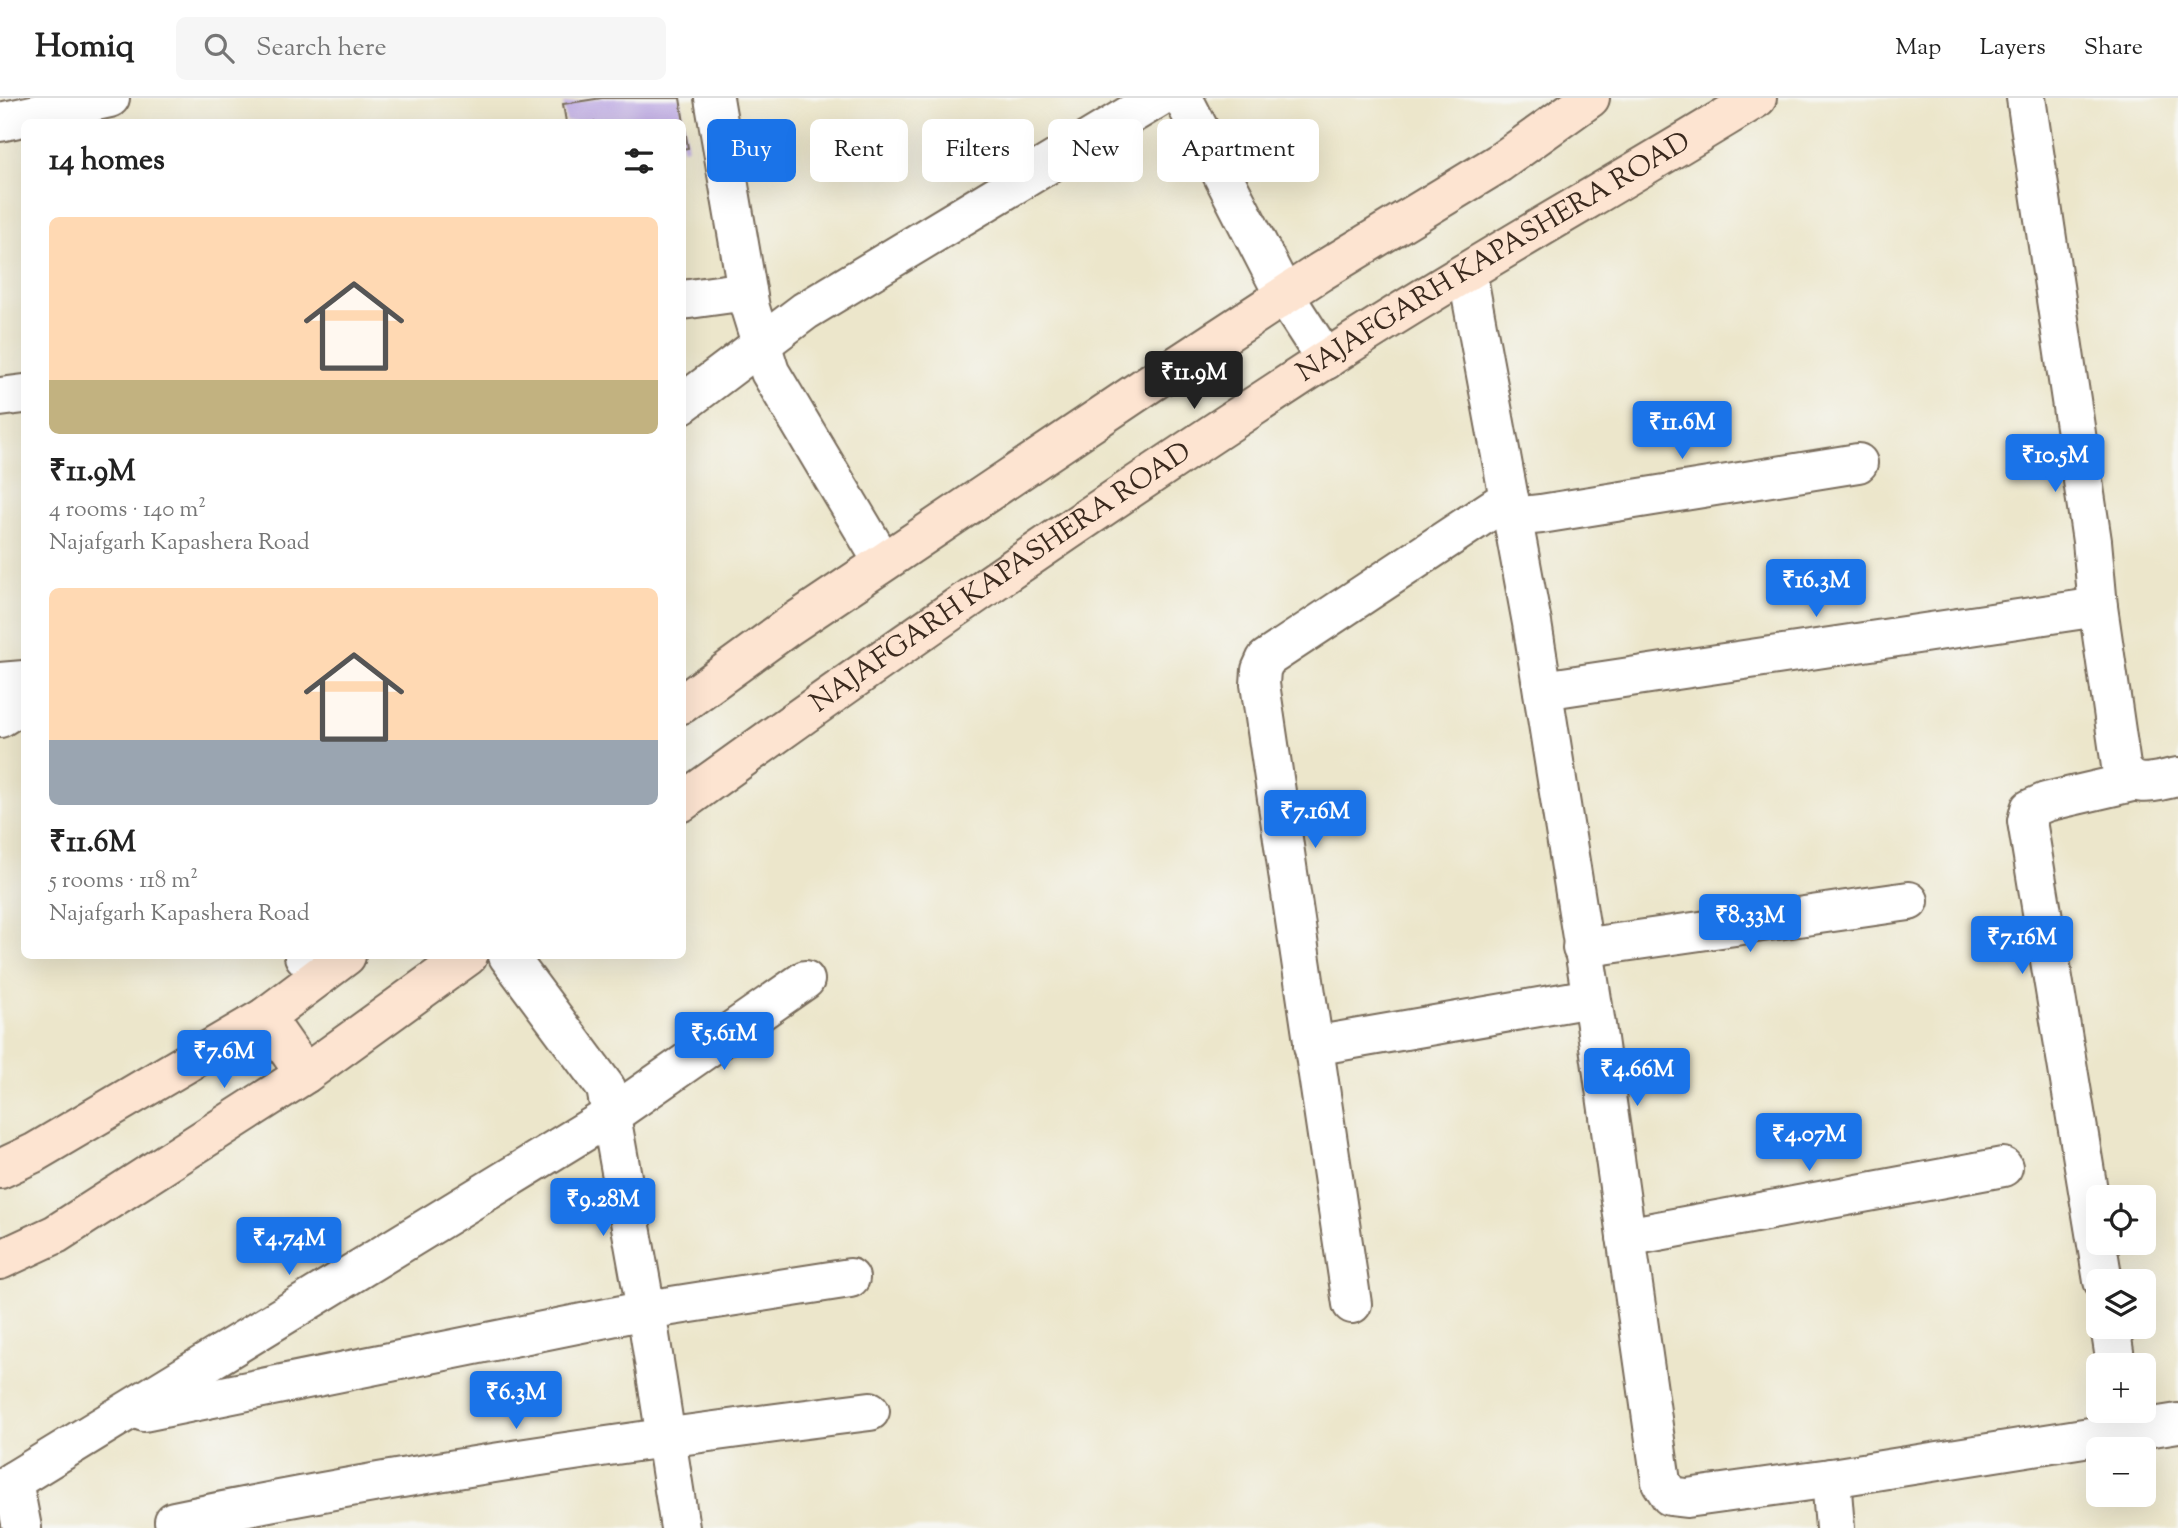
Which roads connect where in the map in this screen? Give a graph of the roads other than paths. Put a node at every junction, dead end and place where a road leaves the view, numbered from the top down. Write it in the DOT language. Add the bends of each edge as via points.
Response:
graph roads {
  1 [pos="110,98"];
  2 [pos="714,98"];
  3 [pos="1158,98"];
  4 [pos="1183,98"];
  5 [pos="1590,98"];
  6 [pos="1757,98"];
  7 [pos="2026,98"];
  8 [pos="63,110"];
  9 [pos="0,122"];
  10 [pos="1467,272"];
  11 [pos="747,291"];
  12 [pos="1284,295"];
  13 [pos="686,299"];
  14 [pos="761,344"];
  15 [pos="1326,360"];
  16 [pos="21,394"];
  17 [pos="0,397"];
  18 [pos="686,401"];
  19 [pos="1858,463"];
  20 [pos="1511,508"];
  21 [pos="883,562"];
  22 [pos="2098,607"];
  23 [pos="21,680"];
  24 [pos="0,682"];
  25 [pos="1543,690"];
  26 [pos="686,701"];
  27 [pos="21,705"];
  28 [pos="0,718"];
  29 [pos="2178,777"];
  30 [pos="2132,782"];
  31 [pos="686,799"];
  32 [pos="1909,901"];
  33 [pos="1582,948"];
  34 [pos="464,959"];
  35 [pos="510,959"];
  36 [pos="324,962"];
  37 [pos="805,980"];
  38 [pos="1591,998"];
  39 [pos="265,1017"];
  40 [pos="1313,1046"];
  41 [pos="305,1074"];
  42 [pos="610,1116"];
  43 [pos="2003,1167"];
  44 [pos="0,1169"];
  45 [pos="1626,1237"];
  46 [pos="0,1260"];
  47 [pos="2101,1269"];
  48 [pos="850,1278"];
  49 [pos="1352,1304"];
  50 [pos="646,1310"];
  51 [pos="870,1411"];
  52 [pos="116,1418"];
  53 [pos="2156,1422"];
  54 [pos="2116,1423"];
  55 [pos="2178,1423"];
  56 [pos="667,1437"];
  57 [pos="1831,1478"];
  58 [pos="6,1485"];
  59 [pos="174,1521"];
  60 [pos="22,1528"];
  61 [pos="680,1528"];
  62 [pos="1835,1528"];
  1 -- 8 [label="street"];
  2 -- 11 [label="street"];
  3 -- 14 [label="street" via="805,311"];
  4 -- 12 [label="street"];
  5 -- 12 [label="main road" via="1499,163"];
  6 -- 10 [label="main road, NAJAFGARH KAPASHERA ROAD"];
  7 -- 22 [label="street"];
  8 -- 9 [label="street"];
  10 -- 15 [label="main road, NAJAFGARH KAPASHERA ROAD"];
  10 -- 20 [label="street"];
  11 -- 13 [label="street"];
  11 -- 14 [label="street"];
  12 -- 15 [label="street"];
  12 -- 21 [label="main road"];
  14 -- 18 [label="street"];
  14 -- 21 [label="street" via="771,372"];
  15 -- 31 [label="main road, NAJAFGARH KAPASHERA ROAD" via="820,702"];
  16 -- 17 [label="street"];
  19 -- 20 [label="street" via="1541,514"];
  20 -- 25 [label="street"];
  20 -- 40 [label="street" via="1266,659 1261,670"];
  21 -- 26 [label="main road"];
  22 -- 25 [label="street"];
  22 -- 30 [label="street" via="2121,766"];
  23 -- 24 [label="street"];
  25 -- 33 [label="street"];
  27 -- 28 [label="street"];
  29 -- 30 [label="street"];
  30 -- 47 [label="street" via="2046,802 2030,809 2027,821"];
  32 -- 33 [label="street"];
  33 -- 38 [label="street"];
  34 -- 41 [label="main road"];
  35 -- 42 [label="street" via="606,1088"];
  36 -- 39 [label="main road"];
  37 -- 42 [label="street"];
  38 -- 40 [label="street"];
  38 -- 45 [label="street"];
  39 -- 41 [label="main road"];
  39 -- 44 [label="main road"];
  40 -- 49 [label="street"];
  41 -- 46 [label="main road" via="56,1234"];
  42 -- 50 [label="street"];
  42 -- 52 [label="street"];
  43 -- 45 [label="street"];
  45 -- 57 [label="street" via="1661,1482 1670,1496 1687,1498"];
  48 -- 50 [label="street"];
  50 -- 52 [label="street"];
  50 -- 56 [label="street"];
  51 -- 56 [label="street"];
  52 -- 58 [label="street"];
  53 -- 55 [label="street"];
  54 -- 57 [label="street"];
  56 -- 59 [label="street" via="293,1496"];
  56 -- 61 [label="street"];
  57 -- 62 [label="street"];
  58 -- 60 [label="street"];
}
